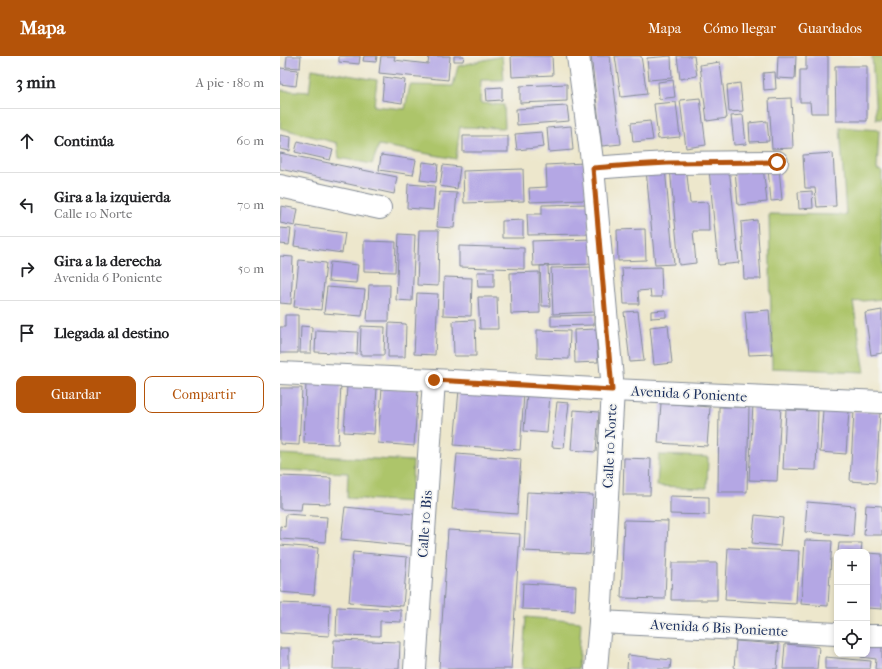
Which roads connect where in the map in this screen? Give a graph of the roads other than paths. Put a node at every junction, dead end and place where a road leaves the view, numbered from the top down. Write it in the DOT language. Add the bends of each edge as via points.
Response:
graph roads {
  1 [pos="578,56"];
  2 [pos="777,162"];
  3 [pos="593,168"];
  4 [pos="280,186"];
  5 [pos="380,208"];
  6 [pos="280,373"];
  7 [pos="434,380"];
  8 [pos="612,390"];
  9 [pos="882,402"];
  10 [pos="600,622"];
  11 [pos="834,634"];
  12 [pos="870,636"];
  13 [pos="882,636"];
  14 [pos="415,669"];
  15 [pos="596,669"];
  1 -- 3 [label="street, Calle 10 Norte"];
  2 -- 3 [label="street" via="668,163"];
  3 -- 8 [label="street, Calle 10 Norte"];
  4 -- 5 [label="street"];
  6 -- 7 [label="street, Avenida 6 Poniente"];
  7 -- 8 [label="street, Avenida 6 Poniente"];
  7 -- 14 [label="street, Calle 10 Bis"];
  8 -- 9 [label="street, Avenida 6 Poniente"];
  8 -- 10 [label="street, Calle 10 Norte"];
  10 -- 11 [label="street, Avenida 6 Bis Poniente"];
  10 -- 15 [label="street, Calle 10 Norte"];
  12 -- 13 [label="street"];
}
